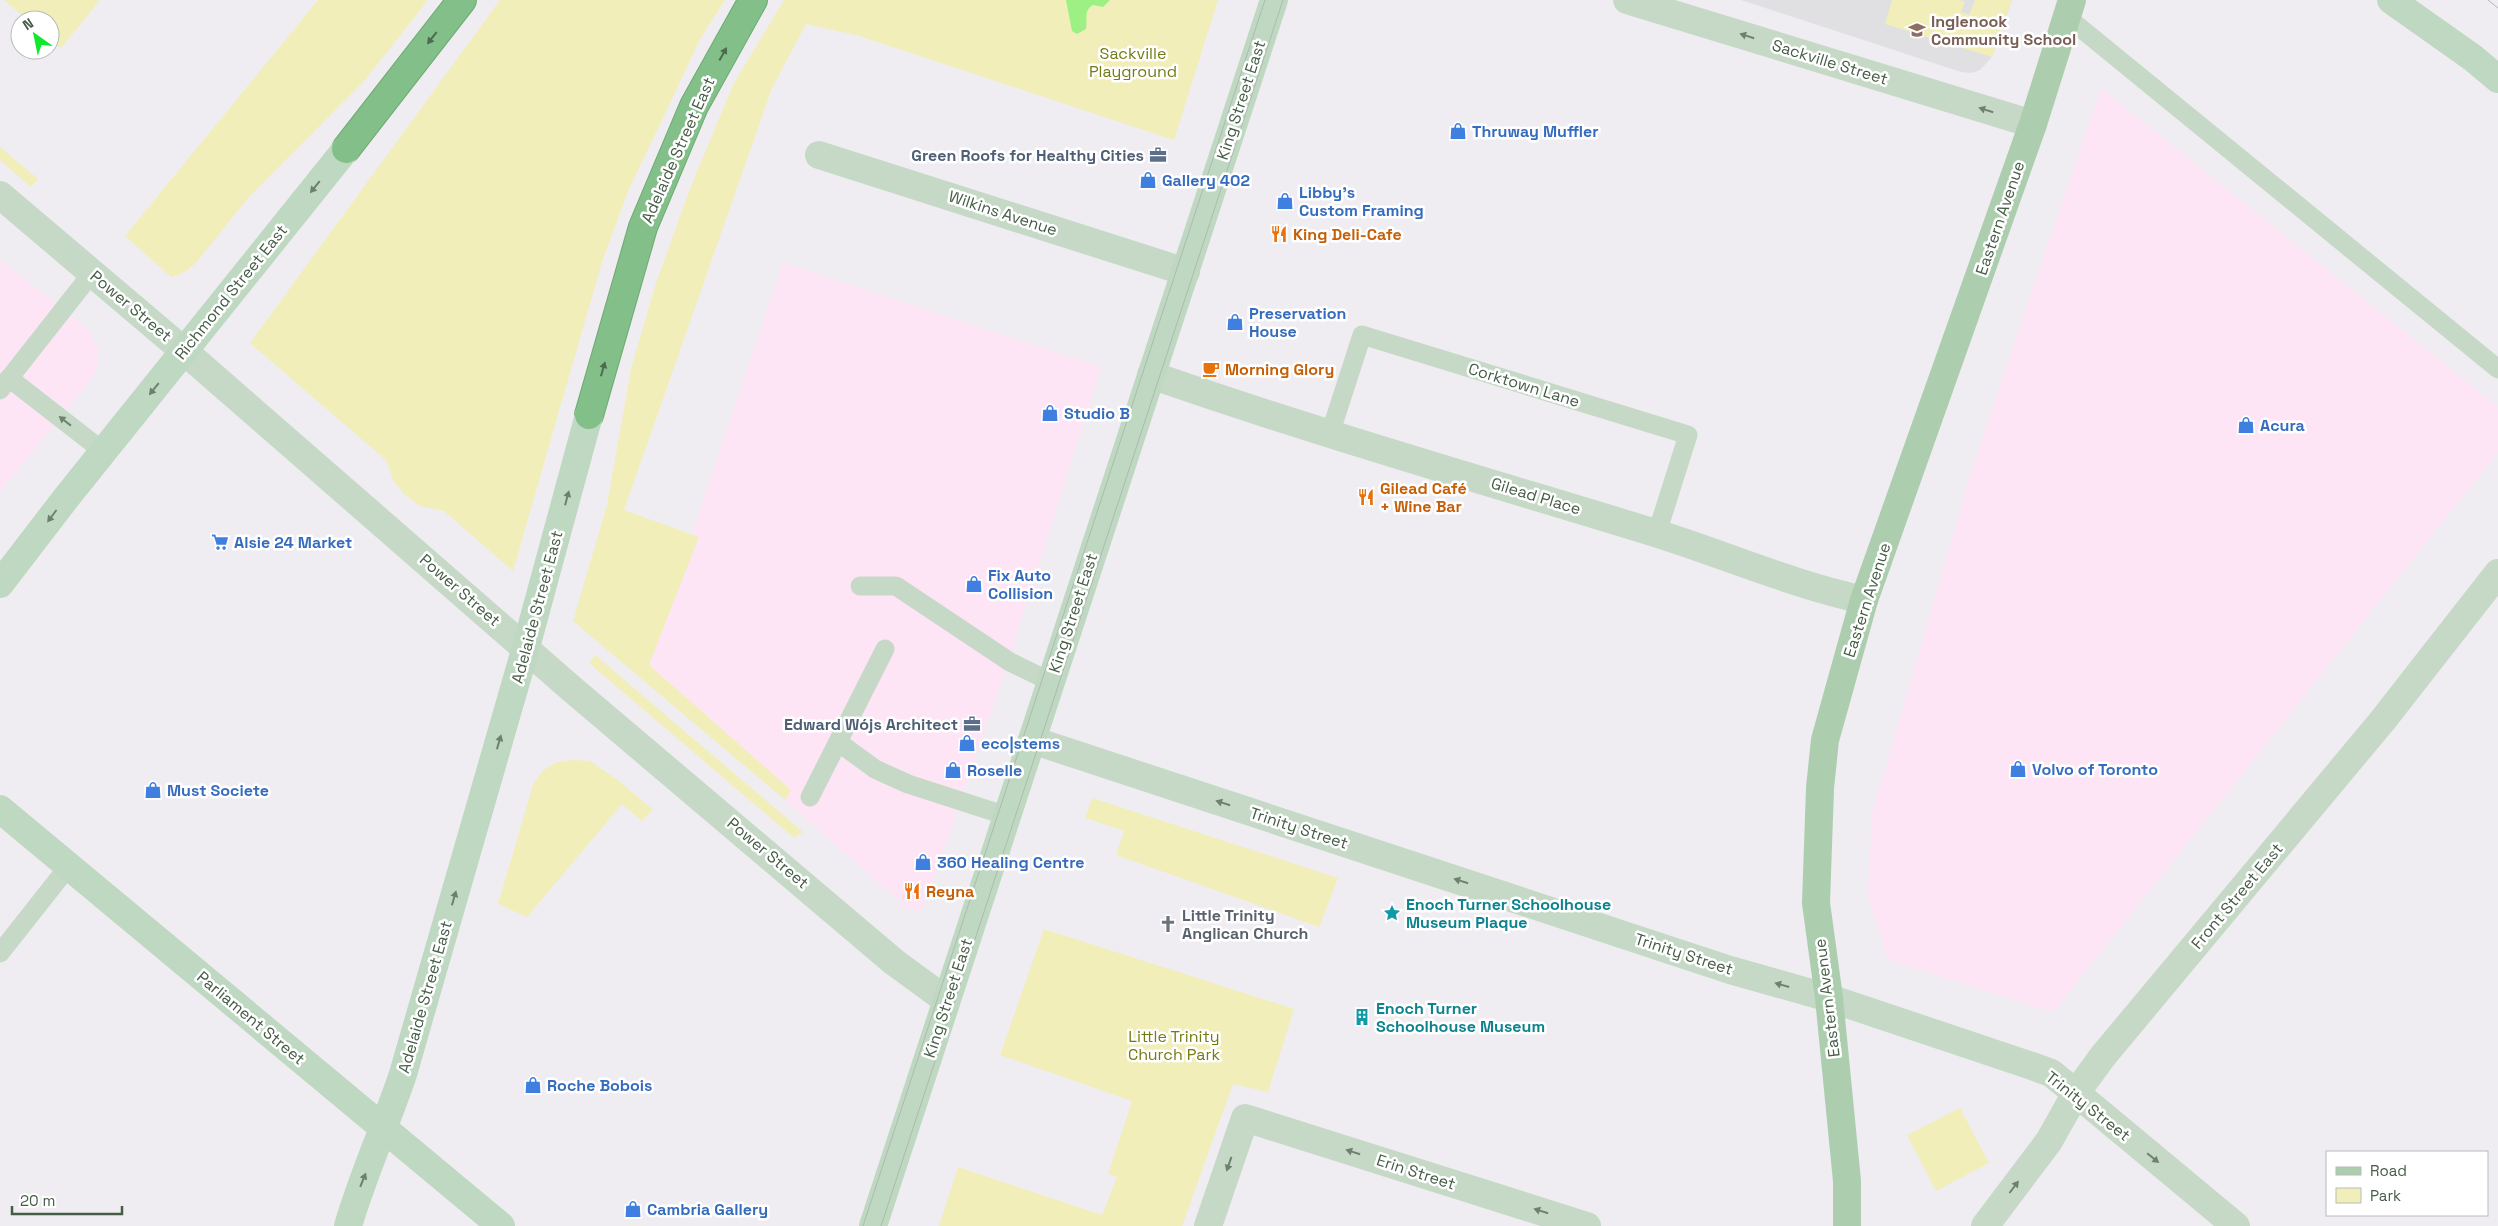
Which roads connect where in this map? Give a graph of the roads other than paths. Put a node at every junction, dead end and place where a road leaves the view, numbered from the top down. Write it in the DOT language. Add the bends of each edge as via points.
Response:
graph roads {
  1 [pos="462,0"];
  2 [pos="753,0"];
  3 [pos="1274,0"];
  4 [pos="1627,0"];
  5 [pos="2391,0"];
  6 [pos="2070,8"];
  7 [pos="2498,79"];
  8 [pos="2033,124"];
  9 [pos="346,149"];
  10 [pos="819,155"];
  11 [pos="0,195"];
  12 [pos="1186,272"];
  13 [pos="92,273"];
  14 [pos="184,350"];
  15 [pos="2498,369"];
  16 [pos="1151,376"];
  17 [pos="5,384"];
  18 [pos="590,415"];
  19 [pos="1330,434"];
  20 [pos="104,452"];
  21 [pos="1657,533"];
  22 [pos="2498,573"];
  23 [pos="0,584"];
  24 [pos="860,586"];
  25 [pos="1864,600"];
  26 [pos="526,647"];
  27 [pos="884,649"];
  28 [pos="1051,682"];
  29 [pos="1032,740"];
  30 [pos="838,742"];
  31 [pos="810,796"];
  32 [pos="0,809"];
  33 [pos="1007,816"];
  34 [pos="68,867"];
  35 [pos="0,953"];
  36 [pos="1829,998"];
  37 [pos="946,1000"];
  38 [pos="2076,1093"];
  39 [pos="384,1129"];
  40 [pos="348,1226"];
  41 [pos="501,1226"];
  42 [pos="873,1226"];
  43 [pos="1208,1226"];
  44 [pos="1587,1226"];
  45 [pos="1847,1226"];
  46 [pos="1985,1226"];
  47 [pos="2236,1226"];
  1 -- 9 [label="highway, Richmond Street East, one-way"];
  18 -- 2 [label="highway, Adelaide Street East, one-way" via="643,227 694,106"];
  3 -- 12 [label="main road, King Street East"];
  8 -- 4 [label="street, Sackville Street, one-way"];
  5 -- 7 [label="main road"];
  6 -- 8 [label="main road, Eastern Avenue"];
  6 -- 15 [label="lane"];
  8 -- 25 [label="main road, Eastern Avenue"];
  9 -- 14 [label="main road, Richmond Street East, one-way"];
  10 -- 12 [label="street, Wilkins Avenue"];
  11 -- 13 [label="street, Power Street"];
  12 -- 16 [label="main road, King Street East"];
  13 -- 14 [label="street, Power Street"];
  13 -- 17 [label="lane"];
  14 -- 20 [label="main road, Richmond Street East, one-way"];
  14 -- 26 [label="street, Power Street"];
  16 -- 19 [label="street, Gilead Place"];
  16 -- 28 [label="main road, King Street East"];
  20 -- 17 [label="lane, one-way"];
  26 -- 18 [label="main road, Adelaide Street East, one-way"];
  19 -- 21 [label="street, Gilead Place"];
  19 -- 21 [label="lane, Corktown Lane" via="1362,335 1688,435"];
  20 -- 23 [label="main road, Richmond Street East, one-way"];
  21 -- 25 [label="street, Gilead Place" via="1820,590"];
  22 -- 38 [label="street, Front Street East" via="2383,720"];
  24 -- 28 [label="lane" via="896,586 1010,662"];
  25 -- 36 [label="main road, Eastern Avenue" via="1825,740 1820,788 1816,903"];
  26 -- 37 [label="street, Power Street" via="894,962"];
  39 -- 26 [label="main road, Adelaide Street East, one-way" via="403,1074"];
  27 -- 30 [label="lane"];
  28 -- 29 [label="main road, King Street East"];
  29 -- 33 [label="main road, King Street East"];
  36 -- 29 [label="street, Trinity Street, one-way" via="1730,970"];
  30 -- 31 [label="lane"];
  30 -- 33 [label="lane" via="875,768 908,784"];
  32 -- 34 [label="main road, Parliament Street"];
  33 -- 37 [label="main road, King Street East"];
  34 -- 35 [label="lane"];
  34 -- 39 [label="main road, Parliament Street"];
  36 -- 38 [label="street, Trinity Street" via="2032,1066 2051,1074"];
  36 -- 45 [label="main road, Eastern Avenue" via="1846,1181"];
  37 -- 42 [label="main road, King Street East"];
  46 -- 38 [label="street, Front Street East, one-way" via="2049,1142"];
  38 -- 47 [label="street, Trinity Street, one-way"];
  40 -- 39 [label="main road, Adelaide Street East, one-way"];
  39 -- 41 [label="main road, Parliament Street"];
  44 -- 43 [label="street, Erin Street, one-way" via="1245,1118"];
}
